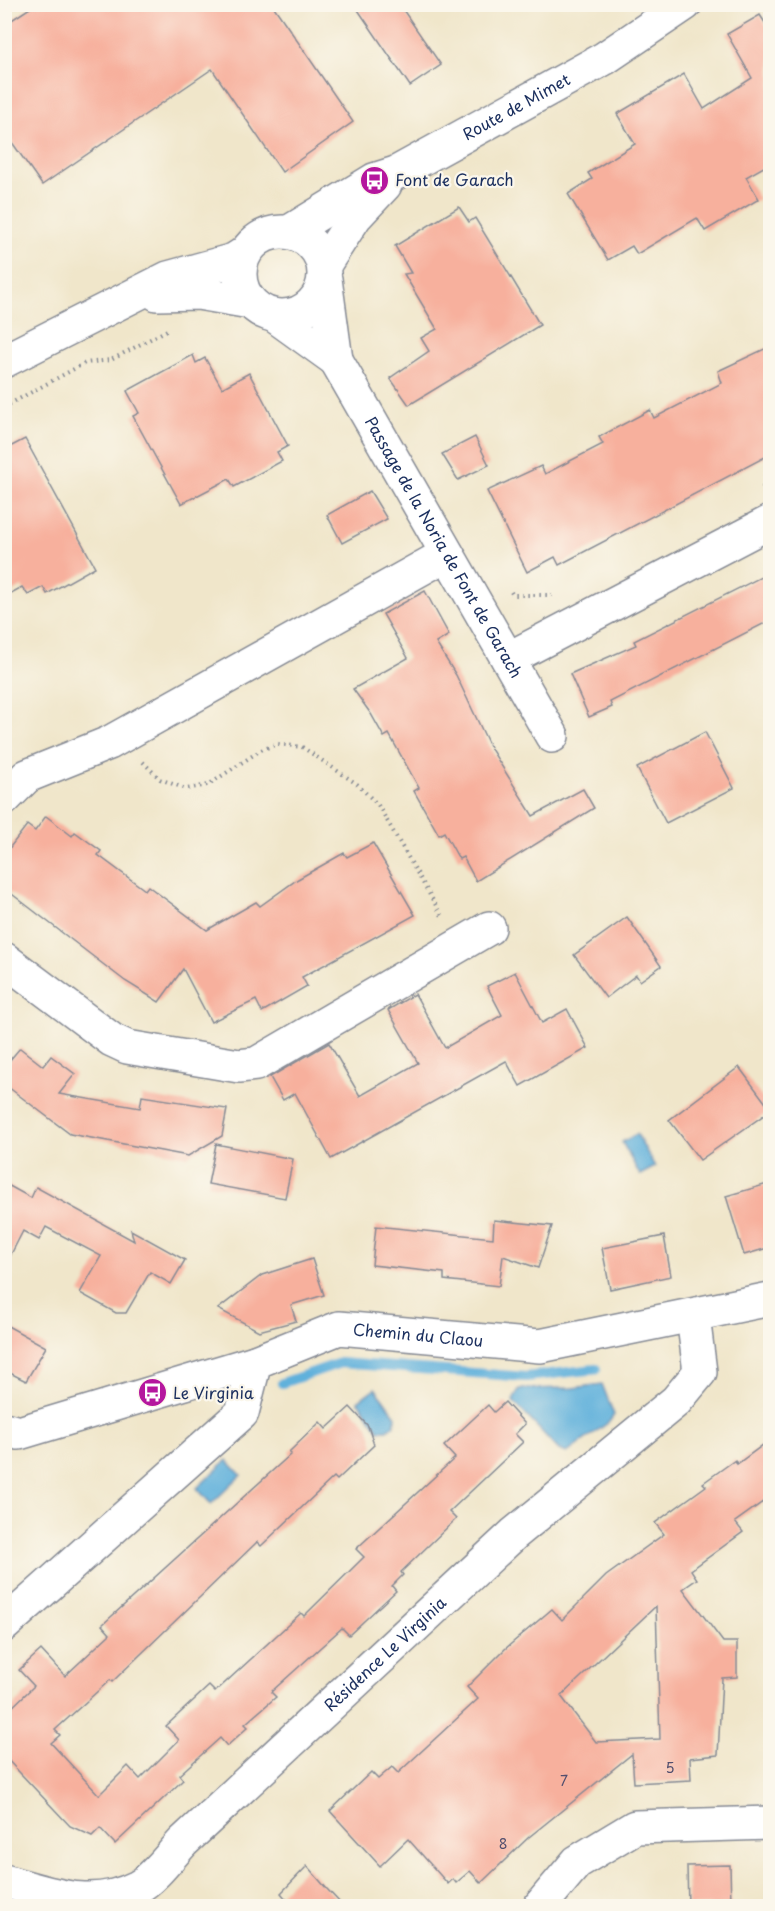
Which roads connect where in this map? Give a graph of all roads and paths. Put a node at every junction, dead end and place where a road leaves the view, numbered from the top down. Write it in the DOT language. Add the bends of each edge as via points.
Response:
graph roads {
  1 [pos="664,4"];
  2 [pos="685,4"];
  3 [pos="636,39"];
  4 [pos="396,173"];
  5 [pos="289,232"];
  6 [pos="245,253"];
  7 [pos="325,272"];
  8 [pos="139,294"];
  9 [pos="262,309"];
  10 [pos="174,326"];
  11 [pos="336,360"];
  12 [pos="4,361"];
  13 [pos="4,407"];
  14 [pos="771,483"];
  15 [pos="761,488"];
  16 [pos="771,522"];
  17 [pos="447,554"];
  18 [pos="506,585"];
  19 [pos="559,592"];
  20 [pos="508,659"];
  21 [pos="127,732"];
  22 [pos="552,736"];
  23 [pos="4,799"];
  24 [pos="489,928"];
  25 [pos="459,945"];
  26 [pos="4,959"];
  27 [pos="771,1299"];
  28 [pos="693,1316"];
  29 [pos="255,1362"];
  30 [pos="4,1429"];
  31 [pos="4,1626"];
  32 [pos="771,1823"];
  33 [pos="4,1881"];
  34 [pos="540,1906"];
  1 -- 3 [label="street, Route de Mimet"];
  2 -- 3 [label="street, Route de Mimet"];
  3 -- 4 [label="street, Route de Mimet"];
  4 -- 5 [label="street, Route de Mimet" via="374,180"];
  4 -- 7 [label="street, Route de Mimet" via="355,217"];
  5 -- 6 [label="street" via="264,235"];
  5 -- 7 [label="street" via="311,242 320,253"];
  6 -- 8 [label="street" via="234,260 168,278"];
  6 -- 9 [label="street" via="240,277 242,291"];
  7 -- 9 [label="street" via="321,292 303,312 289,316"];
  7 -- 11 [label="street, Passage de la Noria de Font de Garach"];
  8 -- 9 [label="street" via="198,293"];
  8 -- 12 [label="street"];
  9 -- 11 [label="street, Passage de la Noria de Font de Garach"];
  10 -- 13 [label="path" via="111,360 85,363"];
  11 -- 17 [label="street, Passage de la Noria de Font de Garach"];
  14 -- 15 [label="path"];
  16 -- 20 [label="street"];
  17 -- 20 [label="street, Passage de la Noria de Font de Garach"];
  17 -- 21 [label="street"];
  18 -- 19 [label="path" via="513,595 548,597"];
  20 -- 22 [label="street, Passage de la Noria de Font de Garach"];
  21 -- 23 [label="street" via="27,776"];
  21 -- 25 [label="path" via="144,763 160,779 186,789 208,784 261,750 278,744 302,747 357,784 378,805"];
  24 -- 25 [label="street"];
  25 -- 26 [label="street" via="256,1064 239,1066 127,1047 112,1040"];
  27 -- 28 [label="street, Chemin du Claou"];
  28 -- 29 [label="street, Chemin du Claou" via="540,1346 339,1328"];
  28 -- 33 [label="street, Résidence Le Virginia" via="699,1372 676,1401 514,1534 139,1887 102,1901 65,1898"];
  29 -- 30 [label="street, Chemin du Claou" via="20,1433"];
  29 -- 31 [label="street" via="242,1413"];
  32 -- 34 [label="street" via="635,1827 578,1862"];
}
